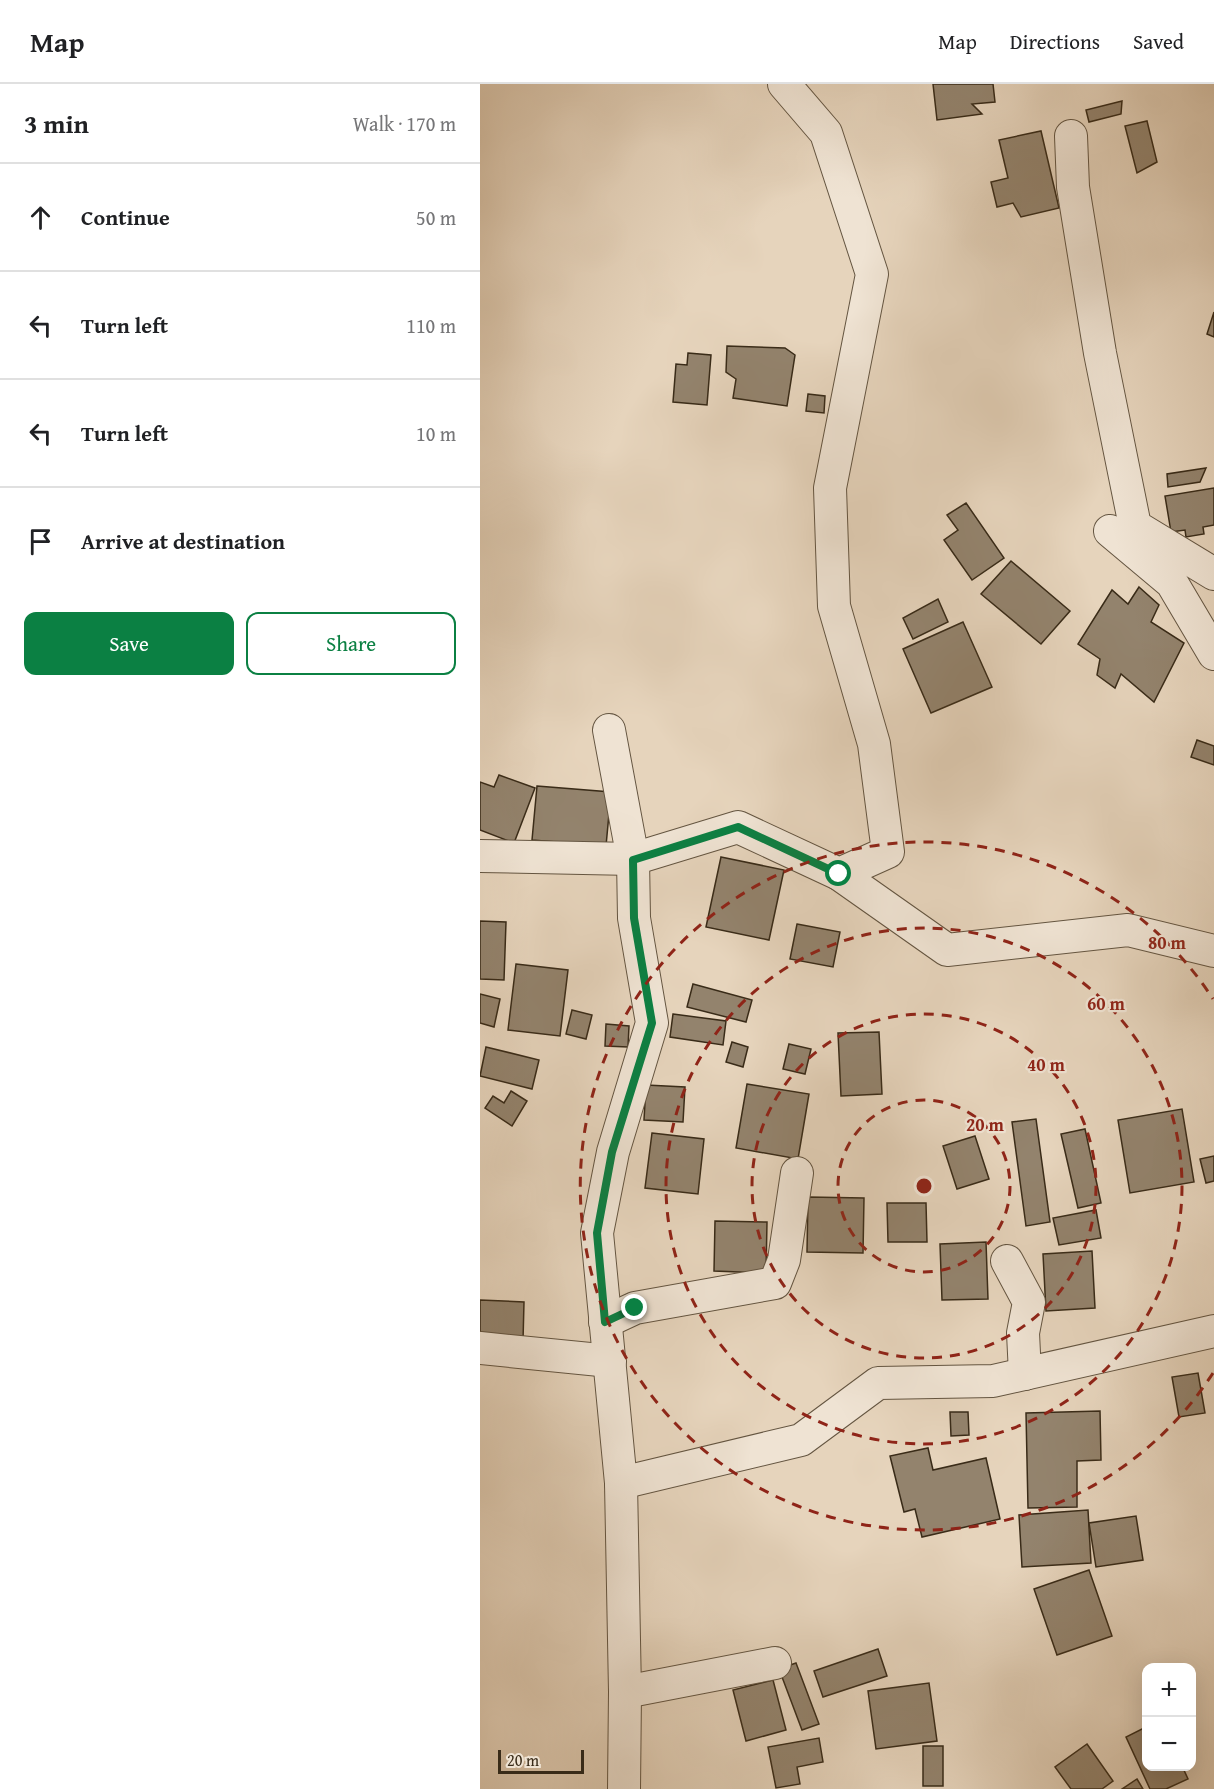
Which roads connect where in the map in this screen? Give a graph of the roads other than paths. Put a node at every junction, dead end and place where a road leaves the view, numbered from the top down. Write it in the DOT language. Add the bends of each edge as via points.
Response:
graph roads {
  1 [pos="784,84"];
  2 [pos="1071,136"];
  3 [pos="1110,531"];
  4 [pos="1214,574"];
  5 [pos="1214,654"];
  6 [pos="609,730"];
  7 [pos="480,856"];
  8 [pos="633,860"];
  9 [pos="839,874"];
  10 [pos="1214,951"];
  11 [pos="797,1173"];
  12 [pos="1007,1262"];
  13 [pos="605,1322"];
  14 [pos="1214,1331"];
  15 [pos="480,1348"];
  16 [pos="610,1361"];
  17 [pos="1025,1374"];
  18 [pos="621,1483"];
  19 [pos="775,1664"];
  20 [pos="625,1692"];
  21 [pos="624,1789"];
  1 -- 9 [label="street" via="826,133 872,274 830,488 834,606 874,744 888,852"];
  2 -- 4 [label="street" via="1073,187 1100,353 1135,526"];
  3 -- 5 [label="street" via="1172,583"];
  6 -- 8 [label="street"];
  7 -- 8 [label="street"];
  8 -- 9 [label="street" via="738,827"];
  8 -- 13 [label="street" via="634,918 652,1023 612,1152 597,1233"];
  9 -- 10 [label="street" via="946,950 1128,930"];
  11 -- 13 [label="street" via="784,1260 775,1283 635,1308"];
  12 -- 17 [label="street" via="1029,1302 1023,1333"];
  13 -- 16 [label="street"];
  14 -- 17 [label="street"];
  15 -- 16 [label="street"];
  16 -- 18 [label="street"];
  17 -- 18 [label="street" via="993,1381 878,1383 801,1440"];
  18 -- 20 [label="street"];
  19 -- 20 [label="street"];
  20 -- 21 [label="street"];
}
